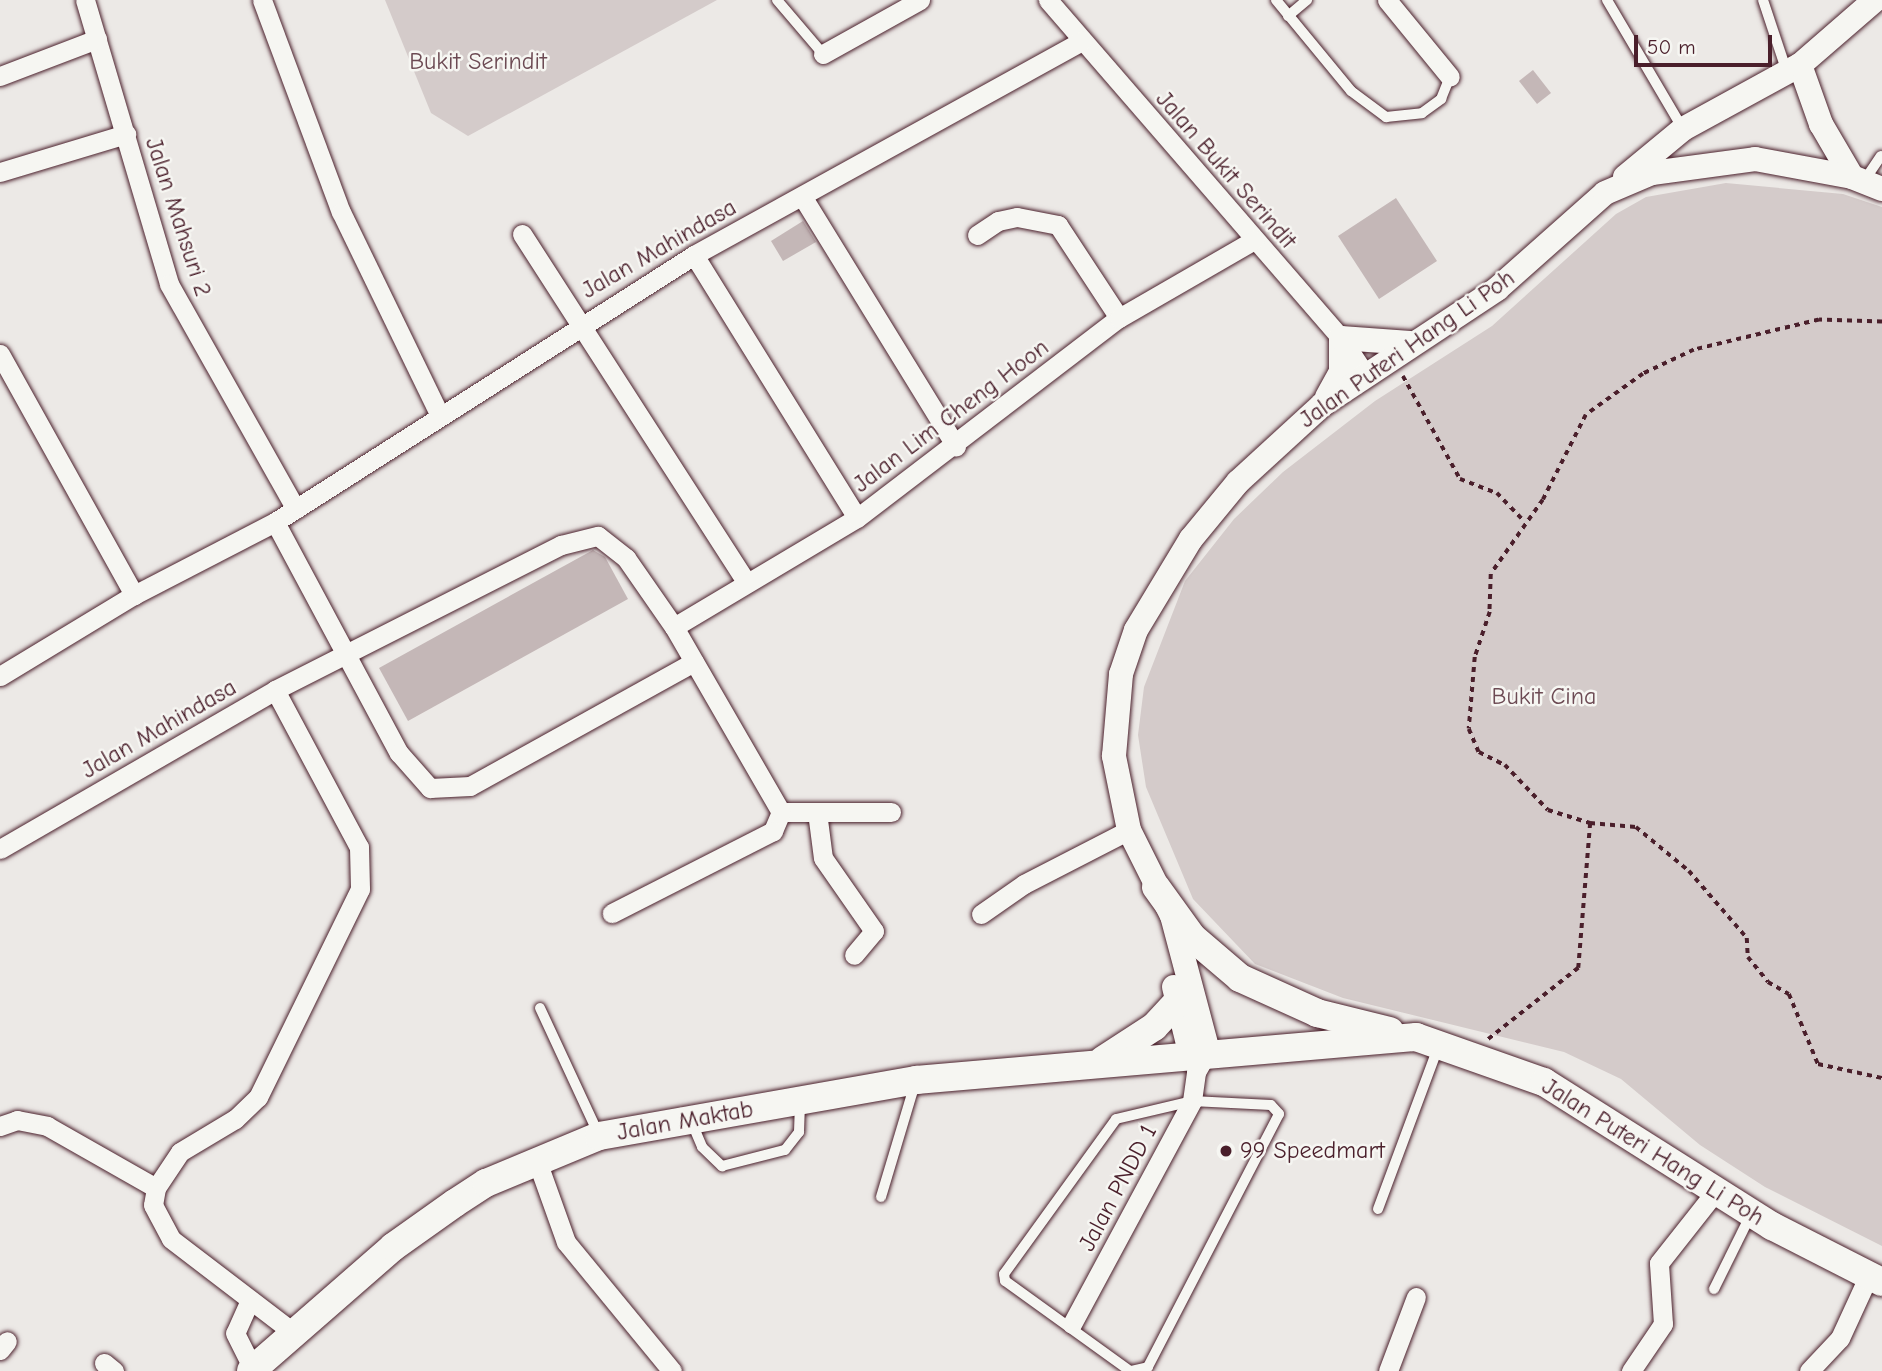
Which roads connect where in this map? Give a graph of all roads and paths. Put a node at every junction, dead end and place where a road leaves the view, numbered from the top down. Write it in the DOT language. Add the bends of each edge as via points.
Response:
graph roads {
  1 [pos="85,0"];
  2 [pos="262,0"];
  3 [pos="778,0"];
  4 [pos="920,0"];
  5 [pos="1048,0"];
  6 [pos="1276,0"];
  7 [pos="1307,0"];
  8 [pos="1387,0"];
  9 [pos="1608,0"];
  10 [pos="1763,0"];
  11 [pos="1875,0"];
  12 [pos="1288,16"];
  13 [pos="97,39"];
  14 [pos="1082,41"];
  15 [pos="823,54"];
  16 [pos="1794,69"];
  17 [pos="0,76"];
  18 [pos="1450,77"];
  19 [pos="1684,129"];
  20 [pos="126,134"];
  21 [pos="1881,156"];
  22 [pos="0,172"];
  23 [pos="1866,182"];
  24 [pos="1605,193"];
  25 [pos="802,196"];
  26 [pos="522,234"];
  27 [pos="977,235"];
  28 [pos="1254,240"];
  29 [pos="694,255"];
  30 [pos="1119,318"];
  31 [pos="1882,322"];
  32 [pos="578,324"];
  33 [pos="1341,338"];
  34 [pos="1410,343"];
  35 [pos="0,354"];
  36 [pos="1388,359"];
  37 [pos="1364,374"];
  38 [pos="1322,405"];
  39 [pos="439,414"];
  40 [pos="956,446"];
  41 [pos="296,509"];
  42 [pos="857,517"];
  43 [pos="1525,522"];
  44 [pos="275,523"];
  45 [pos="747,583"];
  46 [pos="134,595"];
  47 [pos="674,627"];
  48 [pos="344,654"];
  49 [pos="694,662"];
  50 [pos="0,676"];
  51 [pos="275,690"];
  52 [pos="891,811"];
  53 [pos="781,812"];
  54 [pos="817,812"];
  55 [pos="1590,823"];
  56 [pos="1129,830"];
  57 [pos="0,849"];
  58 [pos="1156,887"];
  59 [pos="612,914"];
  60 [pos="981,914"];
  61 [pos="854,955"];
  62 [pos="1177,1002"];
  63 [pos="540,1008"];
  64 [pos="1427,1041"];
  65 [pos="1470,1053"];
  66 [pos="1198,1059"];
  67 [pos="1098,1063"];
  68 [pos="1882,1078"];
  69 [pos="916,1080"];
  70 [pos="800,1100"];
  71 [pos="1192,1101"];
  72 [pos="691,1119"];
  73 [pos="0,1126"];
  74 [pos="599,1136"];
  75 [pos="537,1161"];
  76 [pos="156,1188"];
  77 [pos="1715,1192"];
  78 [pos="881,1197"];
  79 [pos="1378,1209"];
  80 [pos="1751,1214"];
  81 [pos="1875,1278"];
  82 [pos="1714,1289"];
  83 [pos="1416,1297"];
  84 [pos="250,1300"];
  85 [pos="1072,1324"];
  86 [pos="294,1333"];
  87 [pos="252,1370"];
  88 [pos="672,1371"];
  89 [pos="1388,1371"];
  90 [pos="1630,1371"];
  91 [pos="1809,1371"];
  1 -- 13 [label="street, Jalan Mahsuri 2"];
  2 -- 39 [label="street" via="341,212"];
  3 -- 15 [label="lane"];
  4 -- 15 [label="street"];
  5 -- 14 [label="street, Jalan Bukit Serindit"];
  6 -- 12 [label="lane"];
  7 -- 12 [label="lane"];
  8 -- 18 [label="street"];
  9 -- 19 [label="lane"];
  10 -- 16 [label="lane"];
  11 -- 16 [label="street"];
  12 -- 18 [label="lane" via="1351,91 1386,117 1422,113 1441,99"];
  13 -- 17 [label="street"];
  13 -- 20 [label="street, Jalan Mahsuri 2"];
  14 -- 25 [label="street, Jalan Mahindasa"];
  14 -- 28 [label="street, Jalan Bukit Serindit"];
  16 -- 19 [label="street"];
  16 -- 23 [label="street" via="1821,124"];
  19 -- 24 [label="street"];
  20 -- 22 [label="street"];
  20 -- 41 [label="street, Jalan Mahsuri 2" via="169,284"];
  21 -- 23 [label="lane"];
  23 -- 24 [label="street, Jalan Puteri Hang Li Poh" via="1755,159 1704,162 1652,173"];
  24 -- 34 [label="street, Jalan Puteri Hang Li Poh" via="1497,289"];
  25 -- 29 [label="street, Jalan Mahindasa"];
  25 -- 40 [label="street"];
  26 -- 32 [label="street"];
  27 -- 30 [label="street" via="998,221 1017,217 1058,225"];
  28 -- 30 [label="street, Jalan Lim Cheng Hoon"];
  28 -- 33 [label="street, Jalan Bukit Serindit"];
  29 -- 32 [label="street, Jalan Mahindasa"];
  29 -- 42 [label="street"];
  30 -- 40 [label="street, Jalan Lim Cheng Hoon"];
  31 -- 43 [label="path" via="1819,320 1742,336 1643,374 1586,415 1543,500"];
  32 -- 39 [label="street, Jalan Mahindasa"];
  32 -- 45 [label="street"];
  33 -- 34 [label="street"];
  33 -- 37 [label="street, Jalan Bukit Serindit"];
  33 -- 38 [label="street" via="1341,372"];
  34 -- 36 [label="street, Jalan Puteri Hang Li Poh"];
  35 -- 46 [label="street"];
  36 -- 37 [label="street, Jalan Puteri Hang Li Poh"];
  36 -- 43 [label="path" via="1415,392 1460,479 1497,493"];
  37 -- 38 [label="street, Jalan Puteri Hang Li Poh"];
  38 -- 56 [label="street, Jalan Puteri Hang Li Poh" via="1238,482 1191,539 1136,630 1121,674 1114,756"];
  39 -- 41 [label="street, Jalan Mahindasa"];
  40 -- 42 [label="street, Jalan Lim Cheng Hoon"];
  41 -- 44 [label="street, Jalan Mahindasa"];
  42 -- 45 [label="street, Jalan Lim Cheng Hoon"];
  43 -- 55 [label="path" via="1491,574 1490,612 1475,657 1469,729 1479,752 1506,765 1548,810"];
  44 -- 46 [label="street, Jalan Mahindasa"];
  44 -- 48 [label="street"];
  45 -- 47 [label="street, Jalan Lim Cheng Hoon"];
  46 -- 50 [label="street, Jalan Mahindasa"];
  47 -- 48 [label="street, Jalan Mahindasa" via="614,544 598,536 580,537"];
  47 -- 49 [label="street, Jalan Mahindasa"];
  48 -- 49 [label="street" via="415,775 430,788 449,790 470,786"];
  48 -- 51 [label="street, Jalan Mahindasa"];
  49 -- 53 [label="street, Jalan Mahindasa"];
  51 -- 57 [label="street, Jalan Mahindasa"];
  51 -- 76 [label="street" via="359,846 360,889 258,1097 235,1119 180,1152"];
  52 -- 54 [label="street"];
  53 -- 54 [label="street"];
  53 -- 59 [label="street" via="773,831"];
  54 -- 61 [label="street" via="823,858 874,932"];
  55 -- 65 [label="path" via="1578,968"];
  55 -- 68 [label="path" via="1636,827 1689,871 1747,938 1748,957 1768,982 1789,994 1818,1064"];
  56 -- 58 [label="street, Jalan Puteri Hang Li Poh"];
  56 -- 60 [label="street" via="1024,884"];
  58 -- 62 [label="street, Jalan Puteri Hang Li Poh"];
  58 -- 64 [label="main road" via="1192,937 1240,978 1317,1013"];
  58 -- 66 [label="street, Jalan Puteri Hang Li Poh" via="1172,916"];
  62 -- 66 [label="street, Jalan Puteri Hang Li Poh"];
  62 -- 67 [label="main road" via="1154,1027"];
  63 -- 74 [label="lane"];
  64 -- 65 [label="main road, Jalan Puteri Hang Li Poh"];
  64 -- 66 [label="main road, Jalan Puteri Hang Li Poh"];
  64 -- 79 [label="lane"];
  65 -- 77 [label="main road, Jalan Puteri Hang Li Poh" via="1585,1104"];
  66 -- 67 [label="main road, Jalan Maktab"];
  66 -- 71 [label="street, Jalan PNDD 1"];
  67 -- 69 [label="main road, Jalan Maktab"];
  69 -- 70 [label="main road, Jalan Maktab"];
  69 -- 78 [label="lane"];
  70 -- 72 [label="main road, Jalan Maktab"];
  70 -- 72 [label="lane" via="793,1144 722,1166 702,1147"];
  71 -- 85 [label="street, Jalan PNDD 1"];
  71 -- 85 [label="lane" via="1116,1119 1004,1274 1005,1281"];
  71 -- 85 [label="lane" via="1271,1105 1279,1114 1147,1367 1130,1371"];
  72 -- 74 [label="main road, Jalan Maktab"];
  73 -- 76 [label="street" via="16,1120 47,1126"];
  74 -- 75 [label="main road, Jalan Maktab"];
  75 -- 86 [label="main road, Jalan Maktab" via="486,1183 424,1224"];
  75 -- 88 [label="street" via="566,1241"];
  76 -- 84 [label="street" via="158,1223 171,1239"];
  77 -- 80 [label="main road, Jalan Puteri Hang Li Poh"];
  77 -- 90 [label="street" via="1659,1263 1662,1324"];
  80 -- 81 [label="main road, Jalan Puteri Hang Li Poh"];
  80 -- 82 [label="lane"];
  81 -- 91 [label="street" via="1840,1338"];
  83 -- 89 [label="street"];
  84 -- 86 [label="street"];
  84 -- 87 [label="street" via="235,1333"];
  86 -- 87 [label="main road, Jalan Maktab"];
}
